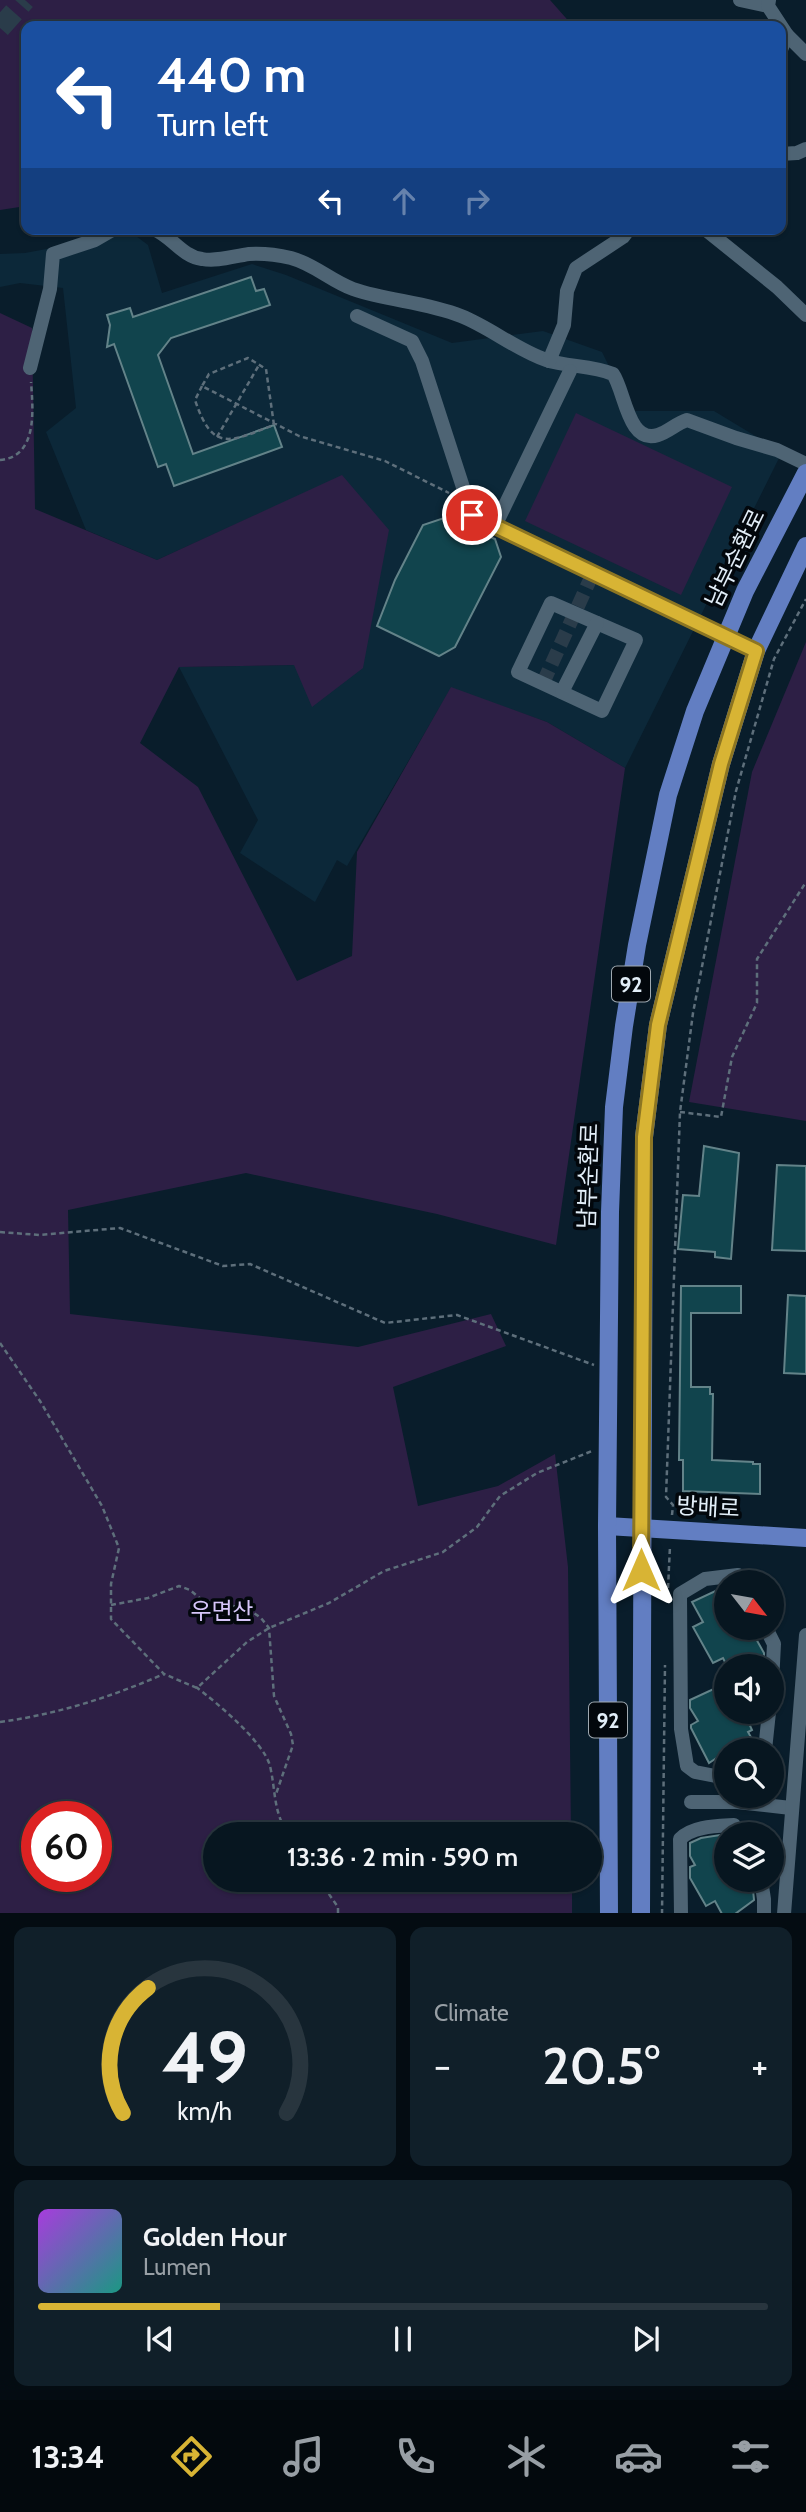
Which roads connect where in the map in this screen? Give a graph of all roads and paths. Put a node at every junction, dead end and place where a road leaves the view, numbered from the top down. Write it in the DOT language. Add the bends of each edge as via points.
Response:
graph roads {
  1 [pos="740,0"];
  2 [pos="768,3"];
  3 [pos="779,21"];
  4 [pos="787,34"];
  5 [pos="806,54"];
  6 [pos="806,149"];
  7 [pos="786,154"];
  8 [pos="104,235"];
  9 [pos="161,235"];
  10 [pos="624,235"];
  11 [pos="712,235"];
  12 [pos="806,315"];
  13 [pos="358,316"];
  14 [pos="550,361"];
  15 [pos="259,365"];
  16 [pos="30,368"];
  17 [pos="570,371"];
  18 [pos="202,386"];
  19 [pos="236,405"];
  20 [pos="274,425"];
  21 [pos="217,437"];
  22 [pos="0,460"];
  23 [pos="806,464"];
  24 [pos="806,473"];
  25 [pos="468,502"];
  26 [pos="495,526"];
  27 [pos="806,546"];
  28 [pos="806,599"];
  29 [pos="597,623"];
  30 [pos="725,634"];
  31 [pos="756,651"];
  32 [pos="562,692"];
  33 [pos="806,882"];
  34 [pos="680,1112"];
  35 [pos="0,1232"];
  36 [pos="0,1343"];
  37 [pos="608,1371"];
  38 [pos="608,1447"];
  39 [pos="673,1506"];
  40 [pos="607,1526"];
  41 [pos="641,1528"];
  42 [pos="806,1538"];
  43 [pos="668,1570"];
  44 [pos="714,1578"];
  45 [pos="667,1596"];
  46 [pos="111,1605"];
  47 [pos="269,1628"];
  48 [pos="806,1635"];
  49 [pos="665,1661"];
  50 [pos="164,1674"];
  51 [pos="197,1688"];
  52 [pos="0,1722"];
  53 [pos="714,1776"];
  54 [pos="275,1797"];
  55 [pos="714,1800"];
  56 [pos="691,1802"];
  57 [pos="784,1807"];
  58 [pos="791,1808"];
  59 [pos="280,1822"];
  60 [pos="714,1826"];
  61 [pos="327,1892"];
  62 [pos="763,1892"];
  63 [pos="338,1913"];
  64 [pos="609,1913"];
  65 [pos="640,1913"];
  66 [pos="662,1913"];
  67 [pos="681,1913"];
  68 [pos="764,1913"];
  69 [pos="784,1913"];
  1 -- 2 [label="street"];
  2 -- 3 [label="street"];
  4 -- 5 [label="street"];
  6 -- 7 [label="street"];
  8 -- 16 [label="street" via="53,254 50,289"];
  9 -- 14 [label="street" via="202,260 270,254 307,263 350,288 461,316"];
  10 -- 14 [label="street" via="576,268 566,291 564,325"];
  11 -- 12 [label="street"];
  13 -- 25 [label="street" via="412,341"];
  14 -- 23 [label="street" via="613,374 634,428 646,435 694,421"];
  15 -- 18 [label="path" via="248,358 209,374"];
  15 -- 19 [label="path"];
  15 -- 20 [label="path" via="266,369"];
  16 -- 22 [label="path" via="31,433 13,456"];
  17 -- 26 [label="street"];
  18 -- 19 [label="path"];
  18 -- 21 [label="path" via="195,401 201,419"];
  19 -- 20 [label="path"];
  19 -- 21 [label="path"];
  20 -- 21 [label="path" via="231,441"];
  20 -- 25 [label="path" via="385,461"];
  24 -- 30 [label="main road, 남부순환로 / 92"];
  25 -- 26 [label="street" via="472,515"];
  26 -- 30 [label="street"];
  27 -- 31 [label="main road, 92"];
  28 -- 34 [label="path" via="774,659 736,791 693,1013"];
  29 -- 32 [label="street"];
  29 -- 32 [label="street" via="636,640 602,711"];
  29 -- 32 [label="street" via="551,603 518,672"];
  30 -- 31 [label="street"];
  30 -- 37 [label="main road, 남부순환로 / 92" via="668,795 636,945 614,1107"];
  31 -- 41 [label="main road, 92" via="721,764 658,1025 644,1137"];
  33 -- 34 [label="path" via="757,959 757,1003 732,1057 721,1117"];
  34 -- 39 [label="path" via="666,1497"];
  35 -- 37 [label="path" via="38,1235 120,1227 223,1266 250,1264 385,1323 457,1315"];
  36 -- 46 [label="path" via="102,1506 119,1548"];
  37 -- 38 [label="main road, 남부순환로 / 92"];
  38 -- 40 [label="main road, 남부순환로 / 92"];
  38 -- 47 [label="path" via="537,1473 500,1496 477,1527 443,1552 384,1571"];
  40 -- 41 [label="main road, 방배로"];
  40 -- 64 [label="main road, 남부순환로 / 92"];
  41 -- 42 [label="main road, 방배로"];
  41 -- 65 [label="main road, 92"];
  43 -- 45 [label="path"];
  44 -- 53 [label="street" via="680,1594 681,1729 687,1766"];
  46 -- 47 [label="path" via="179,1586 214,1604 248,1609"];
  46 -- 50 [label="path" via="111,1619"];
  47 -- 51 [label="path"];
  47 -- 54 [label="path" via="274,1696 293,1745"];
  48 -- 58 [label="street"];
  49 -- 66 [label="path"];
  50 -- 51 [label="path"];
  50 -- 52 [label="path" via="85,1705"];
  51 -- 54 [label="path" via="247,1732 269,1763"];
  54 -- 59 [label="path"];
  55 -- 56 [label="street"];
  57 -- 58 [label="street"];
  58 -- 69 [label="street"];
  60 -- 67 [label="street" via="680,1839"];
  61 -- 63 [label="path"];
  62 -- 68 [label="street"];
}
